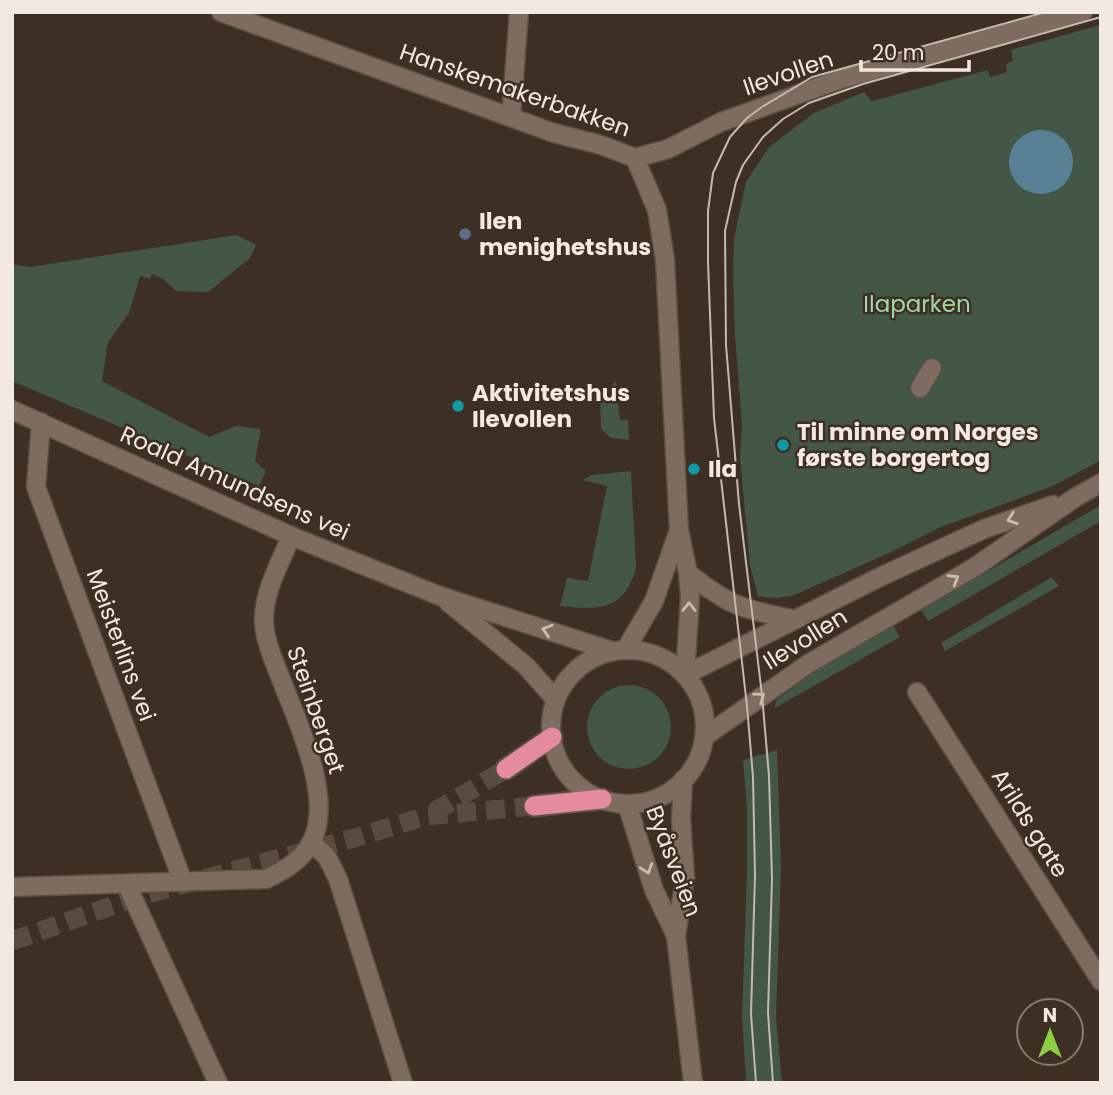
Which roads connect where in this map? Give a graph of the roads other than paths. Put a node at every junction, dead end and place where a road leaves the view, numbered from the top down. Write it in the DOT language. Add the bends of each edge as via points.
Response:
graph roads {
  1 [pos="221,12"];
  2 [pos="519,12"];
  3 [pos="1083,12"];
  4 [pos="511,117"];
  5 [pos="635,158"];
  6 [pos="932,368"];
  7 [pos="920,388"];
  8 [pos="12,410"];
  9 [pos="41,422"];
  10 [pos="1101,483"];
  11 [pos="1076,497"];
  12 [pos="679,530"];
  13 [pos="291,536"];
  14 [pos="688,573"];
  15 [pos="440,596"];
  16 [pos="793,619"];
  17 [pos="619,650"];
  18 [pos="685,675"];
  19 [pos="917,692"];
  20 [pos="556,700"];
  21 [pos="552,737"];
  22 [pos="704,737"];
  23 [pos="506,769"];
  24 [pos="683,780"];
  25 [pos="602,799"];
  26 [pos="627,804"];
  27 [pos="534,806"];
  28 [pos="311,842"];
  29 [pos="183,882"];
  30 [pos="127,885"];
  31 [pos="12,887"];
  32 [pos="676,936"];
  33 [pos="1101,981"];
  34 [pos="218,1083"];
  35 [pos="403,1083"];
  36 [pos="693,1083"];
  1 -- 4 [label="street, Hanskemakerbakken"];
  2 -- 4 [label="street"];
  3 -- 5 [label="street, Ilevollen" via="841,79"];
  4 -- 5 [label="street, Hanskemakerbakken"];
  5 -- 12 [label="street, Hanskemakerbakken" via="657,210 665,260"];
  6 -- 7 [label="street"];
  8 -- 9 [label="street, Roald Amundsens vei"];
  9 -- 13 [label="street, Roald Amundsens vei"];
  9 -- 29 [label="street, Meisterlins vei" via="36,487"];
  10 -- 11 [label="street, Ilevollen"];
  11 -- 16 [label="street, Ilevollen, one-way" via="984,529"];
  22 -- 11 [label="street, Ilevollen, one-way" via="808,664 975,567"];
  12 -- 14 [label="street, Hanskemakerbakken"];
  12 -- 17 [label="street, Hanskemakerbakken" via="654,600"];
  13 -- 15 [label="street, Roald Amundsens vei"];
  13 -- 28 [label="street, Steinberget" via="268,592 264,626 318,789"];
  14 -- 16 [label="street" via="735,605"];
  18 -- 14 [label="street, Hanskemakerbakken, one-way" via="690,627"];
  17 -- 15 [label="street, Roald Amundsens vei, one-way"];
  15 -- 20 [label="street, Roald Amundsens vei" via="526,666"];
  16 -- 18 [label="street, Ilevollen"];
  17 -- 18 [label="street" via="639,650 664,659"];
  17 -- 20 [label="street" via="578,668"];
  18 -- 22 [label="street" via="704,710"];
  19 -- 33 [label="street, Arilds gate"];
  20 -- 21 [label="street"];
  21 -- 23 [label="highway"];
  21 -- 25 [label="street" via="565,770 581,787"];
  22 -- 24 [label="street" via="696,762"];
  24 -- 26 [label="street" via="663,795"];
  24 -- 32 [label="street, Byåsveien" via="685,878"];
  25 -- 26 [label="street"];
  25 -- 27 [label="highway"];
  26 -- 32 [label="street, Byåsveien, one-way" via="654,890"];
  28 -- 29 [label="street" via="298,860 265,879"];
  28 -- 35 [label="street" via="327,857 338,879"];
  29 -- 30 [label="street"];
  30 -- 31 [label="street"];
  30 -- 34 [label="street"];
  32 -- 36 [label="street, Byåsveien"];
}
